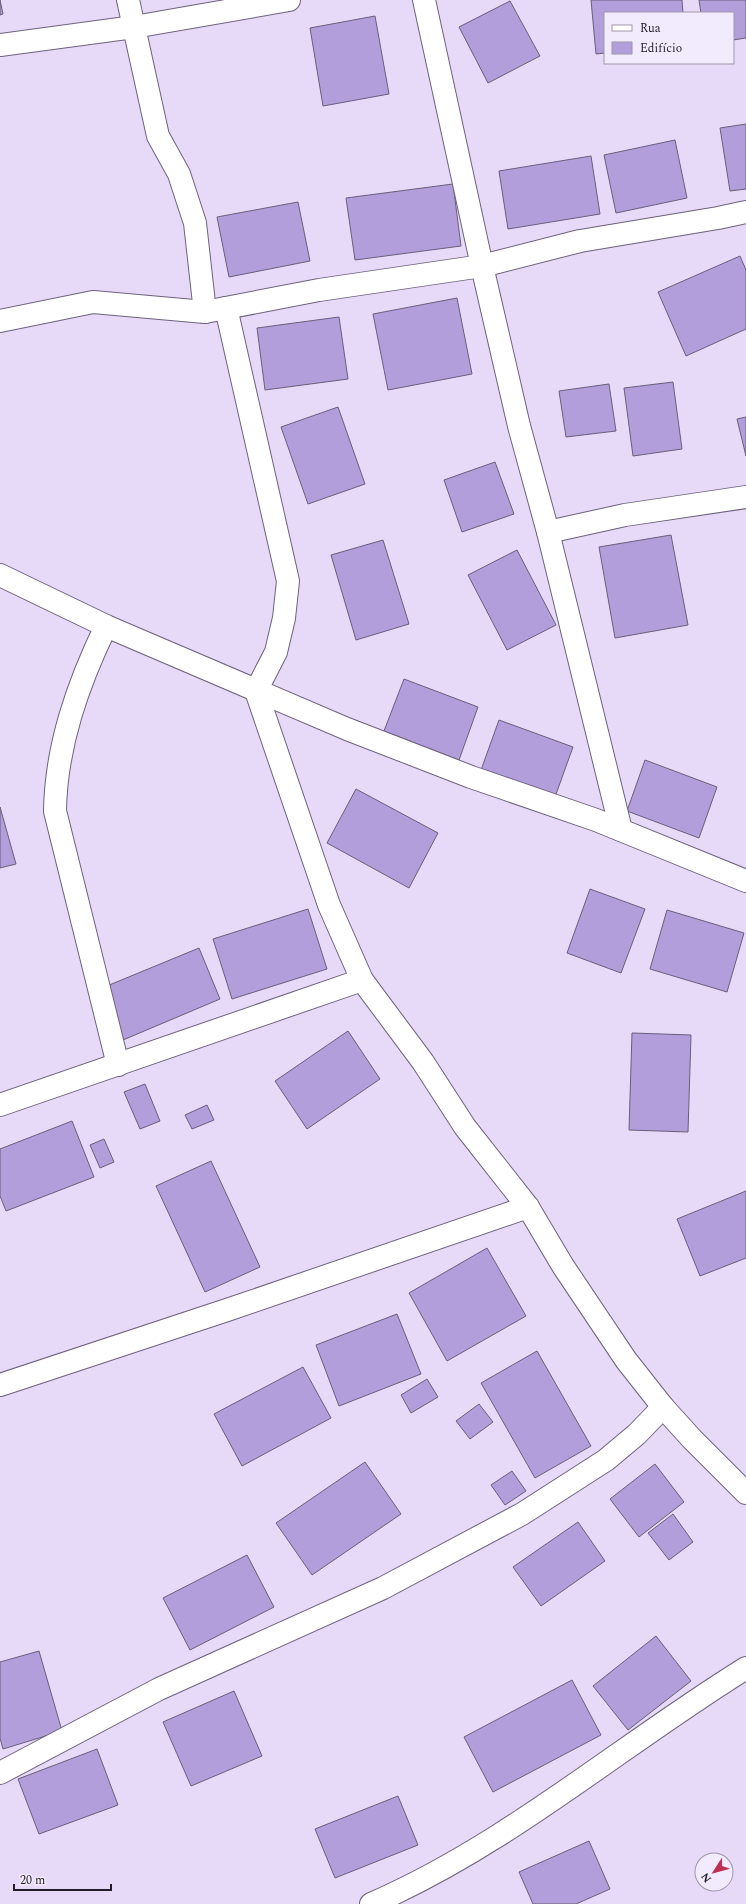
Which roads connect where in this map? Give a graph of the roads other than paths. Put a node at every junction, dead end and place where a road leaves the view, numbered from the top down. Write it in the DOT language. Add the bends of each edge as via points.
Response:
graph roads {
  1 [pos="128,0"];
  2 [pos="289,0"];
  3 [pos="424,0"];
  4 [pos="134,27"];
  5 [pos="0,45"];
  6 [pos="746,212"];
  7 [pos="482,266"];
  8 [pos="226,308"];
  9 [pos="205,312"];
  10 [pos="0,321"];
  11 [pos="746,496"];
  12 [pos="548,532"];
  13 [pos="0,575"];
  14 [pos="106,626"];
  15 [pos="256,691"];
  16 [pos="621,830"];
  17 [pos="746,880"];
  18 [pos="362,980"];
  19 [pos="118,1065"];
  20 [pos="0,1104"];
  21 [pos="528,1207"];
  22 [pos="0,1385"];
  23 [pos="663,1407"];
  24 [pos="746,1493"];
  25 [pos="746,1668"];
  26 [pos="0,1773"];
  27 [pos="371,1904"];
  1 -- 4 [label="street"];
  2 -- 4 [label="street"];
  3 -- 7 [label="street"];
  4 -- 5 [label="street"];
  4 -- 9 [label="street" via="158,136 179,174 195,223"];
  6 -- 7 [label="street" via="580,241"];
  7 -- 8 [label="street" via="319,290"];
  7 -- 12 [label="street" via="519,426"];
  8 -- 9 [label="street"];
  8 -- 15 [label="street" via="288,581 284,618 276,652"];
  9 -- 10 [label="street" via="93,302"];
  11 -- 12 [label="street" via="625,515"];
  12 -- 16 [label="street"];
  13 -- 14 [label="street"];
  14 -- 15 [label="street"];
  14 -- 19 [label="street" via="73,704 62,750 55,811"];
  15 -- 16 [label="street" via="471,777"];
  15 -- 18 [label="street" via="329,905"];
  16 -- 17 [label="street"];
  18 -- 19 [label="street"];
  18 -- 21 [label="street" via="423,1062 465,1127"];
  19 -- 20 [label="street"];
  21 -- 22 [label="street"];
  21 -- 23 [label="street" via="563,1266 626,1360"];
  23 -- 24 [label="street"];
  23 -- 26 [label="street" via="637,1434 606,1460 522,1514 383,1588 159,1689"];
  25 -- 27 [label="street" via="680,1710 502,1834 407,1888"];
}
